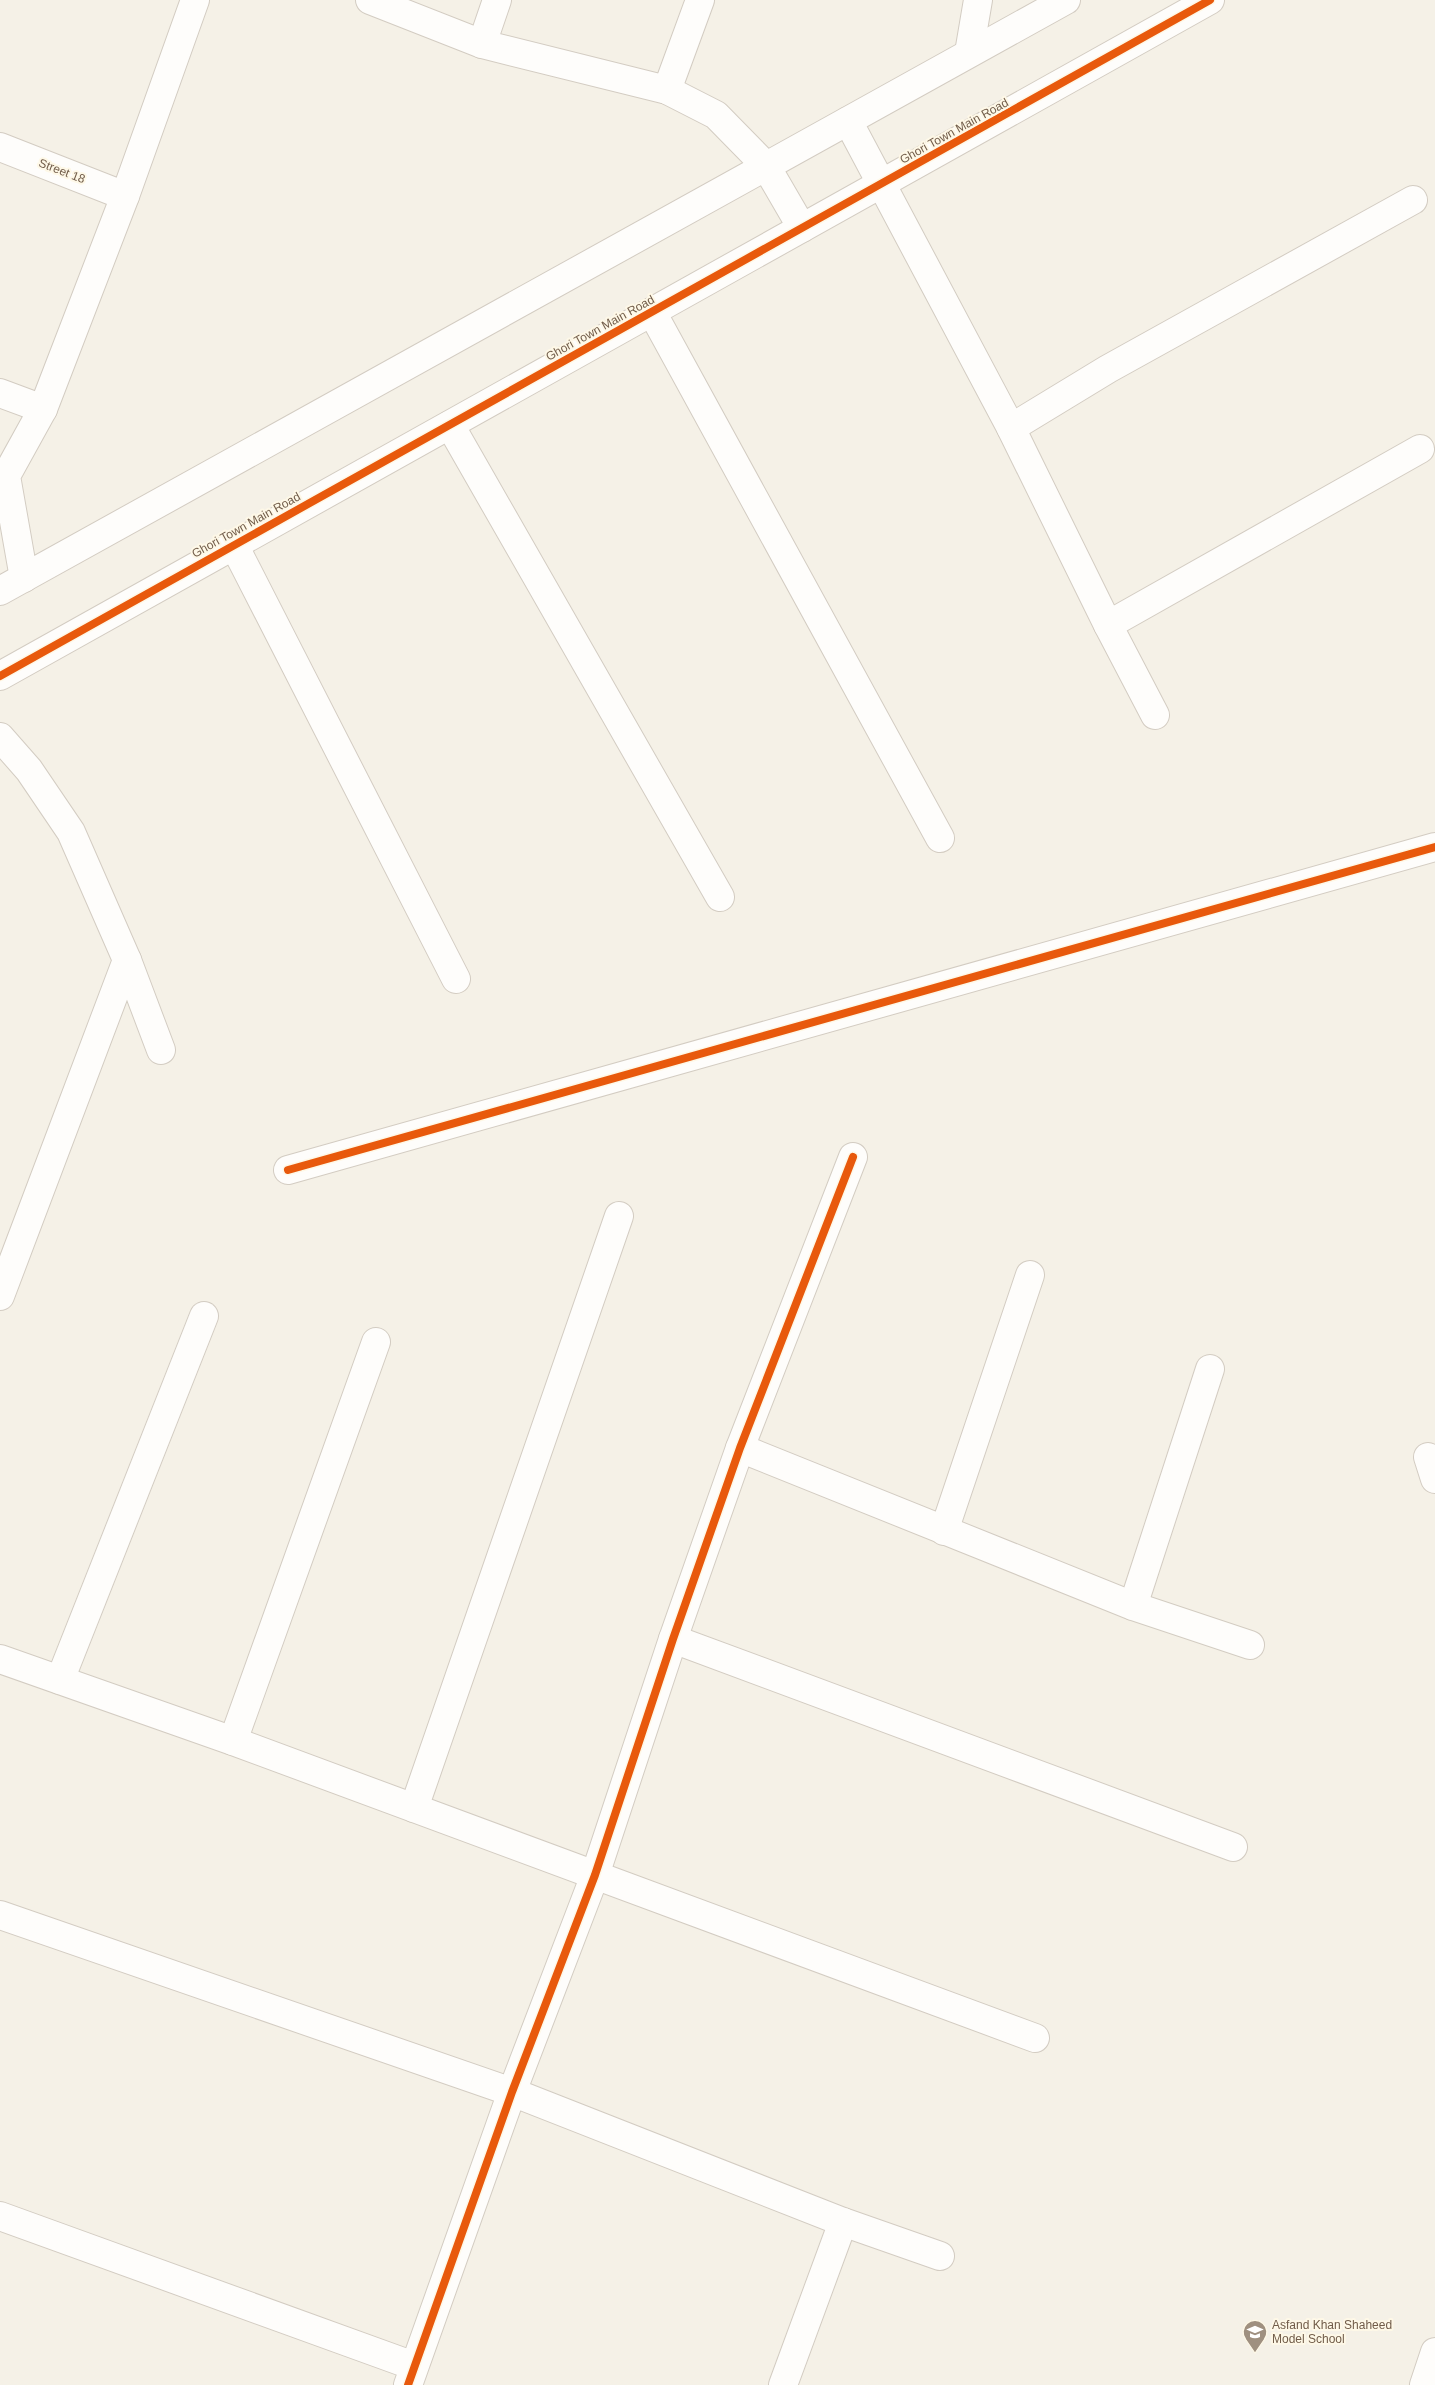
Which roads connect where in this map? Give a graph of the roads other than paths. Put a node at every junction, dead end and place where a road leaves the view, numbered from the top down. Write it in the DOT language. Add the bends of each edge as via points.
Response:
graph roads {
  1 [pos="195,0"];
  2 [pos="370,0"];
  3 [pos="497,0"];
  4 [pos="700,0"];
  5 [pos="978,0"];
  6 [pos="1066,0"];
  7 [pos="1210,0"];
  8 [pos="482,44"];
  9 [pos="970,53"];
  10 [pos="667,90"];
  11 [pos="848,121"];
  12 [pos="0,147"];
  13 [pos="766,166"];
  14 [pos="883,184"];
  15 [pos="125,196"];
  16 [pos="1413,200"];
  17 [pos="802,228"];
  18 [pos="652,312"];
  19 [pos="0,393"];
  20 [pos="43,409"];
  21 [pos="450,425"];
  22 [pos="1011,428"];
  23 [pos="1420,449"];
  24 [pos="234,545"];
  25 [pos="24,578"];
  26 [pos="0,591"];
  27 [pos="1108,625"];
  28 [pos="0,676"];
  29 [pos="1156,715"];
  30 [pos="0,737"];
  31 [pos="940,838"];
  32 [pos="1435,847"];
  33 [pos="720,897"];
  34 [pos="127,960"];
  35 [pos="456,979"];
  36 [pos="161,1050"];
  37 [pos="853,1157"];
  38 [pos="288,1170"];
  39 [pos="619,1216"];
  40 [pos="1030,1275"];
  41 [pos="0,1296"];
  42 [pos="204,1316"];
  43 [pos="376,1342"];
  44 [pos="1210,1369"];
  45 [pos="740,1448"];
  46 [pos="944,1530"];
  47 [pos="1133,1606"];
  48 [pos="673,1639"];
  49 [pos="1250,1644"];
  50 [pos="0,1659"];
  51 [pos="60,1680"];
  52 [pos="233,1742"];
  53 [pos="414,1808"];
  54 [pos="1233,1847"];
  55 [pos="595,1874"];
  56 [pos="0,1915"];
  57 [pos="1035,2038"];
  58 [pos="512,2092"];
  59 [pos="0,2216"];
  60 [pos="843,2222"];
  61 [pos="940,2256"];
  62 [pos="1435,2352"];
  63 [pos="411,2376"];
  64 [pos="783,2385"];
  65 [pos="1424,2385"];
  1 -- 15 [label="street"];
  2 -- 8 [label="street"];
  3 -- 8 [label="street"];
  4 -- 10 [label="street"];
  5 -- 9 [label="street"];
  6 -- 9 [label="street"];
  7 -- 14 [label="street, Ghori Town Main Road"];
  8 -- 10 [label="street"];
  9 -- 11 [label="street"];
  10 -- 13 [label="street" via="716,115"];
  11 -- 13 [label="street"];
  11 -- 14 [label="street"];
  12 -- 15 [label="street, Street 18"];
  13 -- 17 [label="street"];
  13 -- 25 [label="street"];
  14 -- 17 [label="street, Ghori Town Main Road"];
  14 -- 22 [label="street"];
  15 -- 20 [label="street"];
  16 -- 22 [label="street" via="1108,369"];
  17 -- 18 [label="street, Ghori Town Main Road"];
  18 -- 21 [label="street, Ghori Town Main Road"];
  18 -- 31 [label="street"];
  19 -- 20 [label="street"];
  20 -- 25 [label="street" via="6,476"];
  21 -- 24 [label="street, Ghori Town Main Road"];
  21 -- 33 [label="street"];
  22 -- 27 [label="street"];
  23 -- 27 [label="street"];
  24 -- 28 [label="street, Ghori Town Main Road"];
  24 -- 35 [label="street"];
  25 -- 26 [label="street"];
  27 -- 29 [label="street"];
  30 -- 34 [label="street" via="29,770 71,832"];
  32 -- 38 [label="street"];
  34 -- 36 [label="street"];
  34 -- 41 [label="street"];
  37 -- 45 [label="street"];
  39 -- 53 [label="street"];
  40 -- 46 [label="street"];
  42 -- 51 [label="street"];
  43 -- 52 [label="street"];
  44 -- 47 [label="street"];
  45 -- 46 [label="street"];
  45 -- 48 [label="street"];
  46 -- 47 [label="street"];
  47 -- 49 [label="street"];
  48 -- 54 [label="street"];
  48 -- 55 [label="street"];
  50 -- 51 [label="street"];
  51 -- 52 [label="street"];
  52 -- 53 [label="street"];
  53 -- 55 [label="street"];
  55 -- 57 [label="street"];
  55 -- 58 [label="street"];
  56 -- 58 [label="street"];
  58 -- 60 [label="street"];
  58 -- 63 [label="street"];
  59 -- 63 [label="street"];
  60 -- 61 [label="street"];
  60 -- 64 [label="street"];
  62 -- 65 [label="street"];
}
